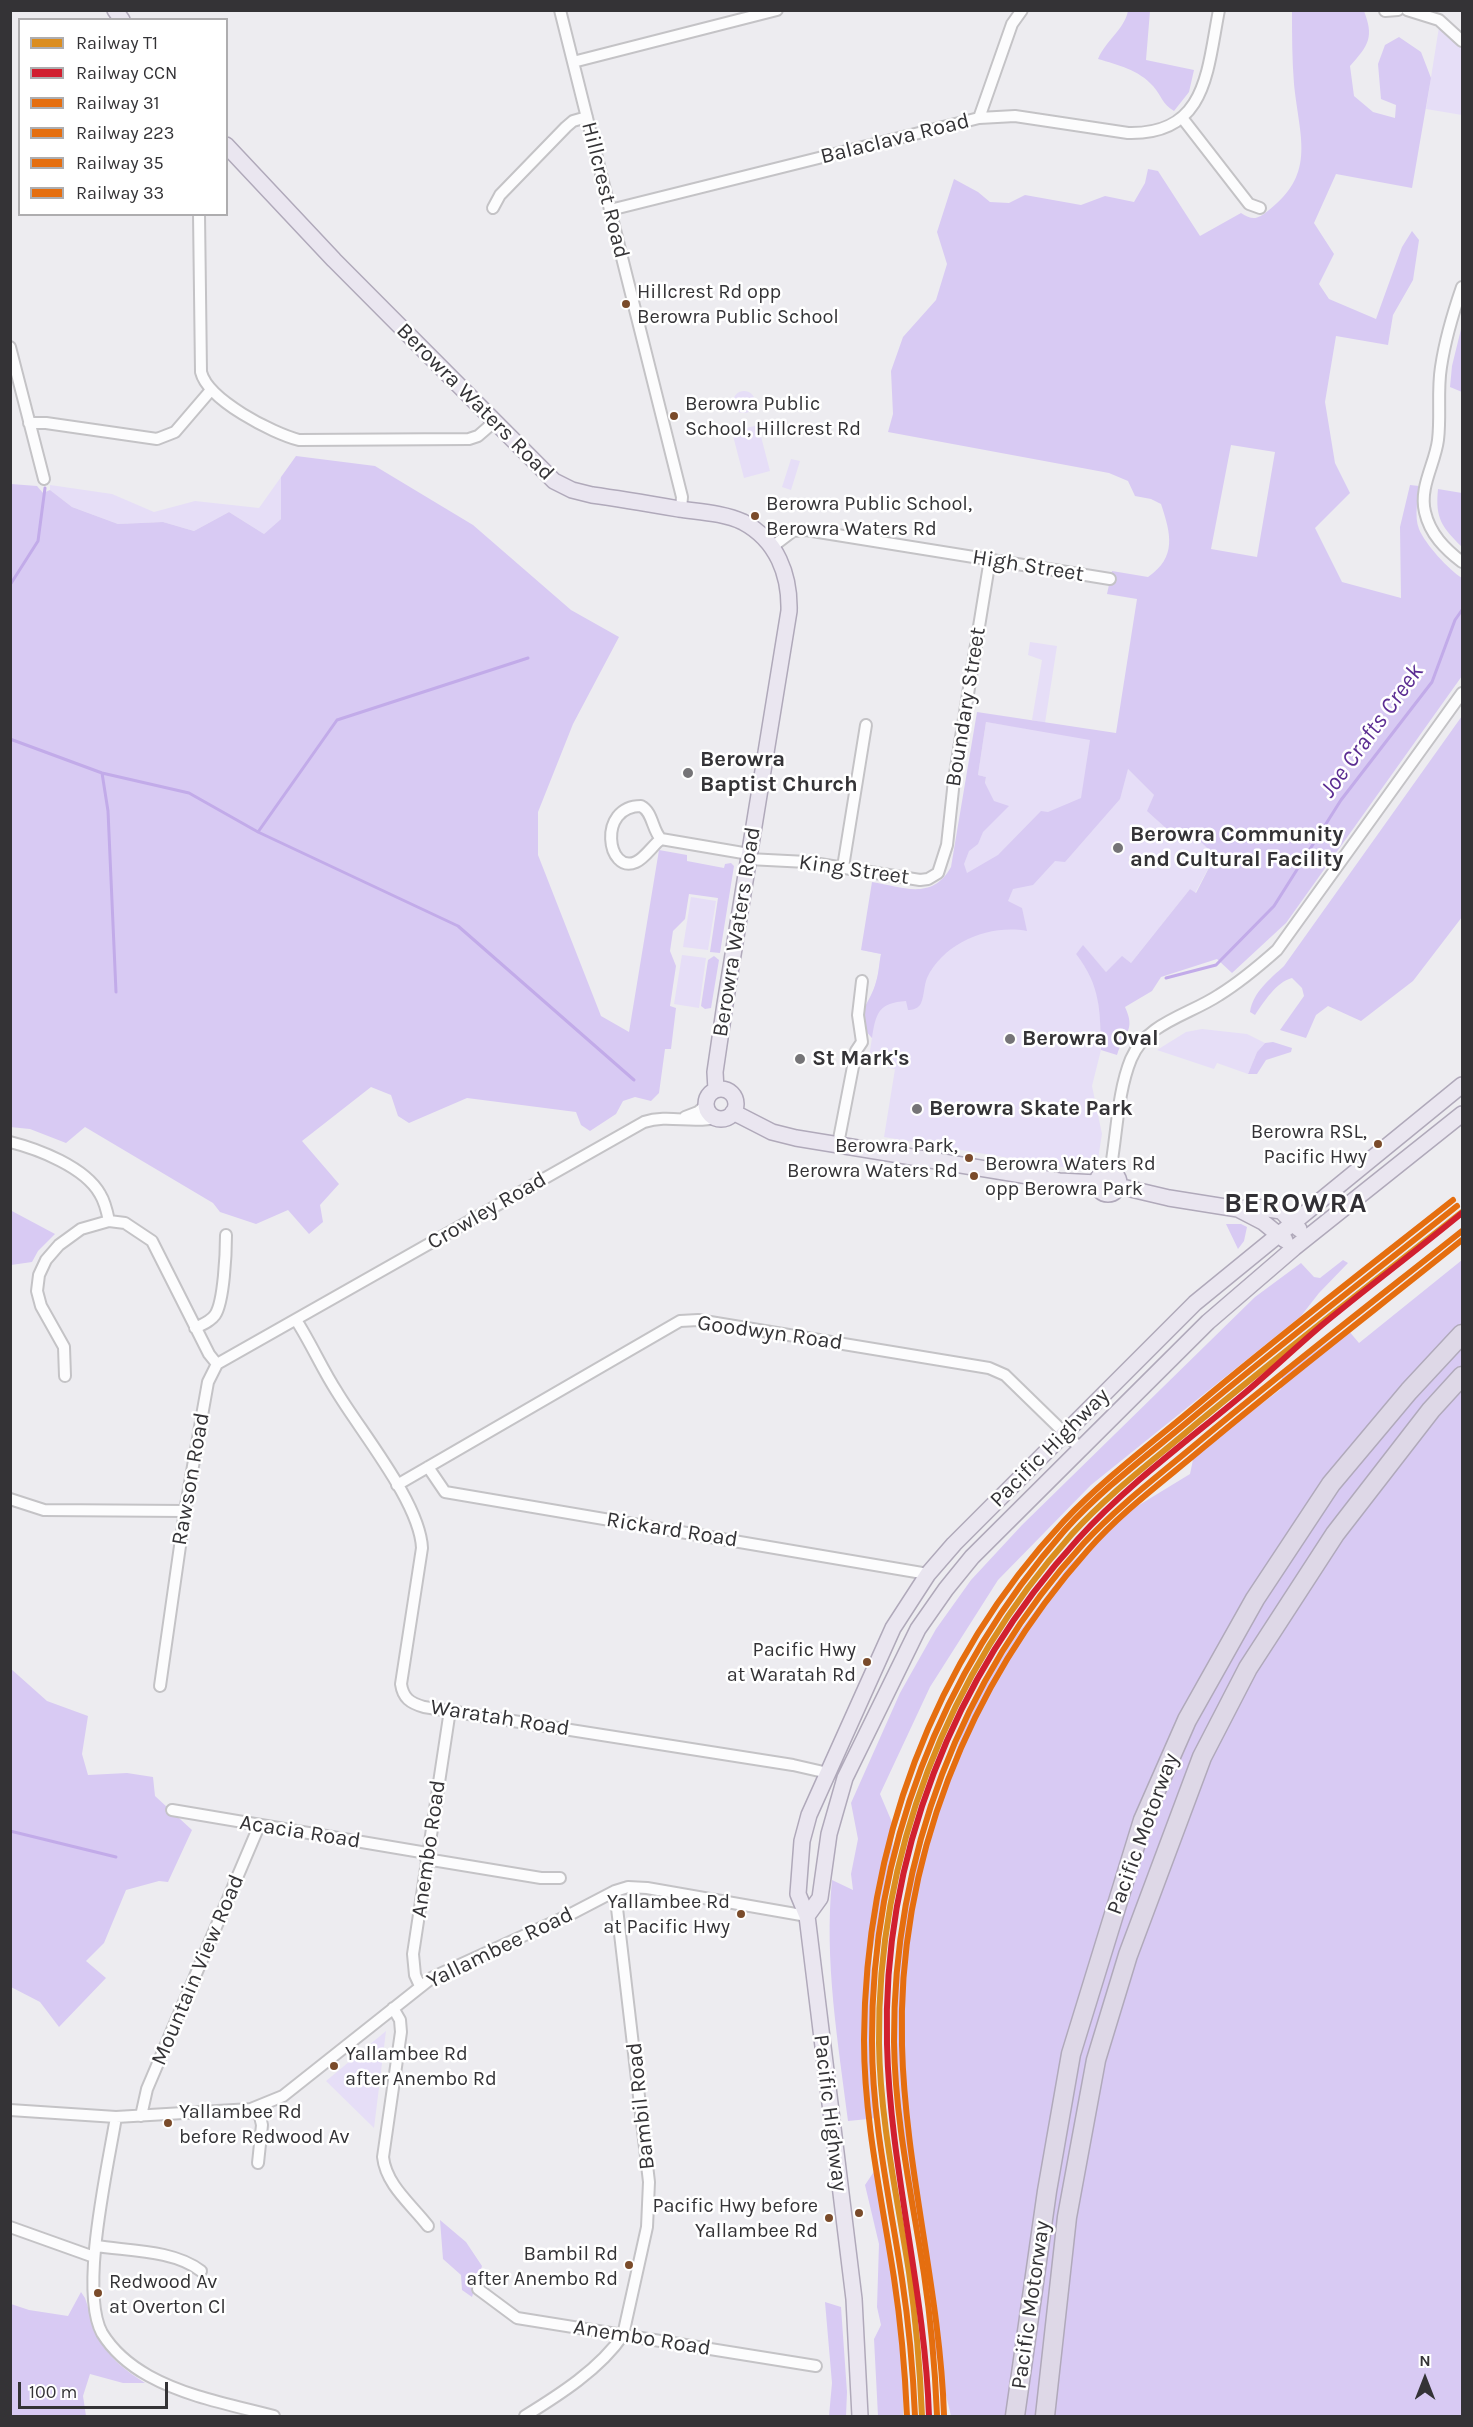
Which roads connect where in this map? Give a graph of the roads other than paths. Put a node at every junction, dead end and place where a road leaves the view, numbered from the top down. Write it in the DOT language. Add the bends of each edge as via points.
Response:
graph roads {
  1 [pos="560,10"];
  2 [pos="777,10"];
  3 [pos="1022,10"];
  4 [pos="1219,10"];
  5 [pos="1398,10"];
  6 [pos="1407,10"];
  7 [pos="1385,11"];
  8 [pos="1462,41"];
  9 [pos="573,62"];
  10 [pos="587,117"];
  11 [pos="979,118"];
  12 [pos="1183,119"];
  13 [pos="228,147"];
  14 [pos="493,208"];
  15 [pos="1260,208"];
  16 [pos="610,210"];
  17 [pos="199,216"];
  18 [pos="1462,287"];
  19 [pos="10,347"];
  20 [pos="211,390"];
  21 [pos="29,423"];
  22 [pos="493,423"];
  23 [pos="44,479"];
  24 [pos="681,509"];
  25 [pos="772,547"];
  26 [pos="990,559"];
  27 [pos="1462,562"];
  28 [pos="1110,579"];
  29 [pos="1462,693"];
  30 [pos="866,724"];
  31 [pos="661,840"];
  32 [pos="946,855"];
  33 [pos="749,856"];
  34 [pos="843,867"];
  35 [pos="862,981"];
  36 [pos="1462,1086"];
  37 [pos="716,1090"];
  38 [pos="706,1106"];
  39 [pos="733,1112"];
  40 [pos="1462,1114"];
  41 [pos="716,1118"];
  42 [pos="682,1119"];
  43 [pos="10,1142"];
  44 [pos="838,1144"];
  45 [pos="1110,1172"];
  46 [pos="1097,1183"];
  47 [pos="1118,1186"];
  48 [pos="1238,1209"];
  49 [pos="109,1221"];
  50 [pos="1293,1222"];
  51 [pos="1279,1234"];
  52 [pos="226,1235"];
  53 [pos="1300,1243"];
  54 [pos="296,1320"];
  55 [pos="195,1328"];
  56 [pos="1462,1334"];
  57 [pos="217,1364"];
  58 [pos="65,1376"];
  59 [pos="1462,1376"];
  60 [pos="1065,1434"];
  61 [pos="1081,1449"];
  62 [pos="428,1467"];
  63 [pos="397,1485"];
  64 [pos="10,1499"];
  65 [pos="185,1511"];
  66 [pos="928,1574"];
  67 [pos="160,1686"];
  68 [pos="450,1710"];
  69 [pos="828,1773"];
  70 [pos="172,1810"];
  71 [pos="260,1826"];
  72 [pos="427,1856"];
  73 [pos="560,1878"];
  74 [pos="615,1891"];
  75 [pos="807,1916"];
  76 [pos="420,1986"];
  77 [pos="393,2008"];
  78 [pos="258,2108"];
  79 [pos="10,2110"];
  80 [pos="141,2116"];
  81 [pos="116,2117"];
  82 [pos="258,2163"];
  83 [pos="428,2226"];
  84 [pos="10,2228"];
  85 [pos="95,2251"];
  86 [pos="201,2271"];
  87 [pos="478,2289"];
  88 [pos="623,2336"];
  89 [pos="816,2366"];
  90 [pos="538,2413"];
  91 [pos="274,2416"];
  92 [pos="525,2416"];
  93 [pos="860,2416"];
  94 [pos="1015,2416"];
  95 [pos="1045,2416"];
  1 -- 9 [label="street, Hillcrest Road"];
  2 -- 9 [label="street"];
  3 -- 11 [label="street" via="1012,24"];
  4 -- 12 [label="street" via="1207,76 1198,101"];
  5 -- 7 [label="street"];
  6 -- 8 [label="street" via="1439,20"];
  9 -- 10 [label="street, Hillcrest Road"];
  10 -- 14 [label="street" via="566,127 500,195"];
  10 -- 16 [label="street, Hillcrest Road"];
  11 -- 12 [label="street, Balaclava Road" via="1015,116 1128,134 1146,134"];
  11 -- 16 [label="street, Balaclava Road"];
  12 -- 15 [label="street" via="1249,204"];
  13 -- 22 [label="main road, Berowra Waters Road"];
  16 -- 24 [label="street, Hillcrest Road" via="682,497"];
  17 -- 20 [label="street" via="201,372"];
  18 -- 27 [label="street" via="1441,368 1438,441 1424,487 1424,510 1432,531"];
  19 -- 21 [label="street"];
  20 -- 21 [label="street" via="175,432 158,439"];
  20 -- 22 [label="street" via="276,433 299,440 469,439"];
  21 -- 23 [label="street"];
  22 -- 24 [label="main road, Berowra Waters Road" via="554,482 572,490"];
  24 -- 25 [label="main road, Berowra Waters Road" via="742,521"];
  25 -- 26 [label="street, High Street" via="793,531 806,530"];
  25 -- 33 [label="main road, Berowra Waters Road" via="785,572 790,591 789,611"];
  26 -- 28 [label="street, High Street"];
  26 -- 32 [label="street, Boundary Street" via="954,780"];
  29 -- 45 [label="street" via="1277,950 1219,996 1152,1031 1136,1050 1127,1072"];
  30 -- 34 [label="street"];
  31 -- 31 [label="street" via="636,862 628,863 619,860 614,852 611,833 619,816 641,806 649,813"];
  31 -- 33 [label="street, King Street"];
  32 -- 34 [label="street, King Street" via="938,873 928,879"];
  33 -- 34 [label="street, King Street"];
  33 -- 37 [label="main road, Berowra Waters Road" via="715,1072"];
  35 -- 44 [label="street" via="858,1015 862,1042 856,1051"];
  36 -- 50 [label="main road, Pacific Highway"];
  37 -- 38 [label="main road" via="708,1096"];
  37 -- 39 [label="main road" via="732,1095"];
  38 -- 41 [label="main road"];
  38 -- 42 [label="street, Crowley Road"];
  39 -- 41 [label="main road"];
  39 -- 44 [label="main road" via="772,1132"];
  40 -- 53 [label="main road, Pacific Highway"];
  41 -- 42 [label="street, Crowley Road" via="702,1122"];
  42 -- 54 [label="street, Crowley Road" via="656,1118 644,1122"];
  43 -- 49 [label="street" via="52,1156 90,1181 99,1192"];
  44 -- 46 [label="main road" via="1059,1181"];
  45 -- 46 [label="main road" via="1101,1174"];
  45 -- 47 [label="main road" via="1118,1179"];
  46 -- 47 [label="main road" via="1105,1193"];
  47 -- 48 [label="main road"];
  48 -- 50 [label="main road" via="1281,1210"];
  48 -- 51 [label="main road"];
  49 -- 55 [label="street" via="125,1222 152,1241"];
  49 -- 58 [label="street" via="81,1229 59,1245 39,1275 40,1306 64,1347"];
  50 -- 51 [label="main road, Pacific Highway"];
  50 -- 53 [label="main road"];
  51 -- 53 [label="main road"];
  51 -- 60 [label="main road, Pacific Highway" via="1195,1303"];
  52 -- 55 [label="street" via="217,1311 208,1322"];
  53 -- 61 [label="main road, Pacific Highway" via="1208,1322"];
  54 -- 57 [label="street"];
  54 -- 63 [label="street, Waratah Road" via="340,1398"];
  55 -- 57 [label="street"];
  56 -- 94 [label="highway, Pacific Motorway" via="1331,1484 1261,1590 1187,1720 1143,1820 1071,2054"];
  57 -- 65 [label="street, Rawson Road" via="208,1382"];
  59 -- 95 [label="highway, Pacific Motorway" via="1335,1534 1248,1668 1202,1757 1128,1954 1096,2060 1067,2217"];
  60 -- 61 [label="street, Goodwyn Road"];
  60 -- 62 [label="street, Goodwyn Road" via="1005,1375 989,1368 698,1320 680,1321"];
  60 -- 66 [label="main road, Pacific Highway"];
  61 -- 75 [label="main road, Pacific Highway" via="972,1557 918,1629 842,1786 829,1834 820,1898"];
  62 -- 63 [label="street, Goodwyn Road"];
  62 -- 66 [label="street, Rickard Road" via="445,1492"];
  63 -- 68 [label="street, Waratah Road" via="418,1528 422,1548 402,1690 415,1705"];
  64 -- 65 [label="street" via="44,1510"];
  65 -- 67 [label="street, Rawson Road"];
  66 -- 69 [label="main road, Pacific Highway" via="893,1628"];
  68 -- 69 [label="street, Waratah Road"];
  68 -- 72 [label="street, Anembo Road"];
  69 -- 75 [label="main road, Pacific Highway" via="802,1842 798,1894"];
  70 -- 71 [label="street, Acacia Road"];
  71 -- 72 [label="street, Acacia Road"];
  71 -- 80 [label="street, Mountain View Road" via="147,2089"];
  72 -- 73 [label="street, Acacia Road" via="541,1878"];
  72 -- 76 [label="street, Anembo Road" via="413,1954 414,1975"];
  74 -- 75 [label="street, Yallambee Road" via="647,1888"];
  74 -- 76 [label="street, Yallambee Road" via="448,1969"];
  74 -- 88 [label="street, Bambil Road" via="650,2198"];
  75 -- 93 [label="main road, Pacific Highway" via="854,2299"];
  76 -- 77 [label="street, Yallambee Road"];
  77 -- 78 [label="street, Yallambee Road" via="284,2097"];
  77 -- 83 [label="street" via="401,2032 384,2169"];
  78 -- 80 [label="street, Yallambee Road"];
  78 -- 82 [label="street" via="262,2124"];
  79 -- 81 [label="street, Yallambee Road"];
  80 -- 81 [label="street, Yallambee Road"];
  81 -- 85 [label="street"];
  84 -- 85 [label="street"];
  85 -- 86 [label="street" via="176,2259"];
  85 -- 91 [label="street" via="94,2302 102,2332 131,2365 191,2394"];
  87 -- 88 [label="street, Anembo Road" via="517,2318"];
  88 -- 89 [label="street, Anembo Road"];
  88 -- 90 [label="street, Bambil Road" via="608,2356"];
  90 -- 92 [label="street, Bambil Road"];
}
